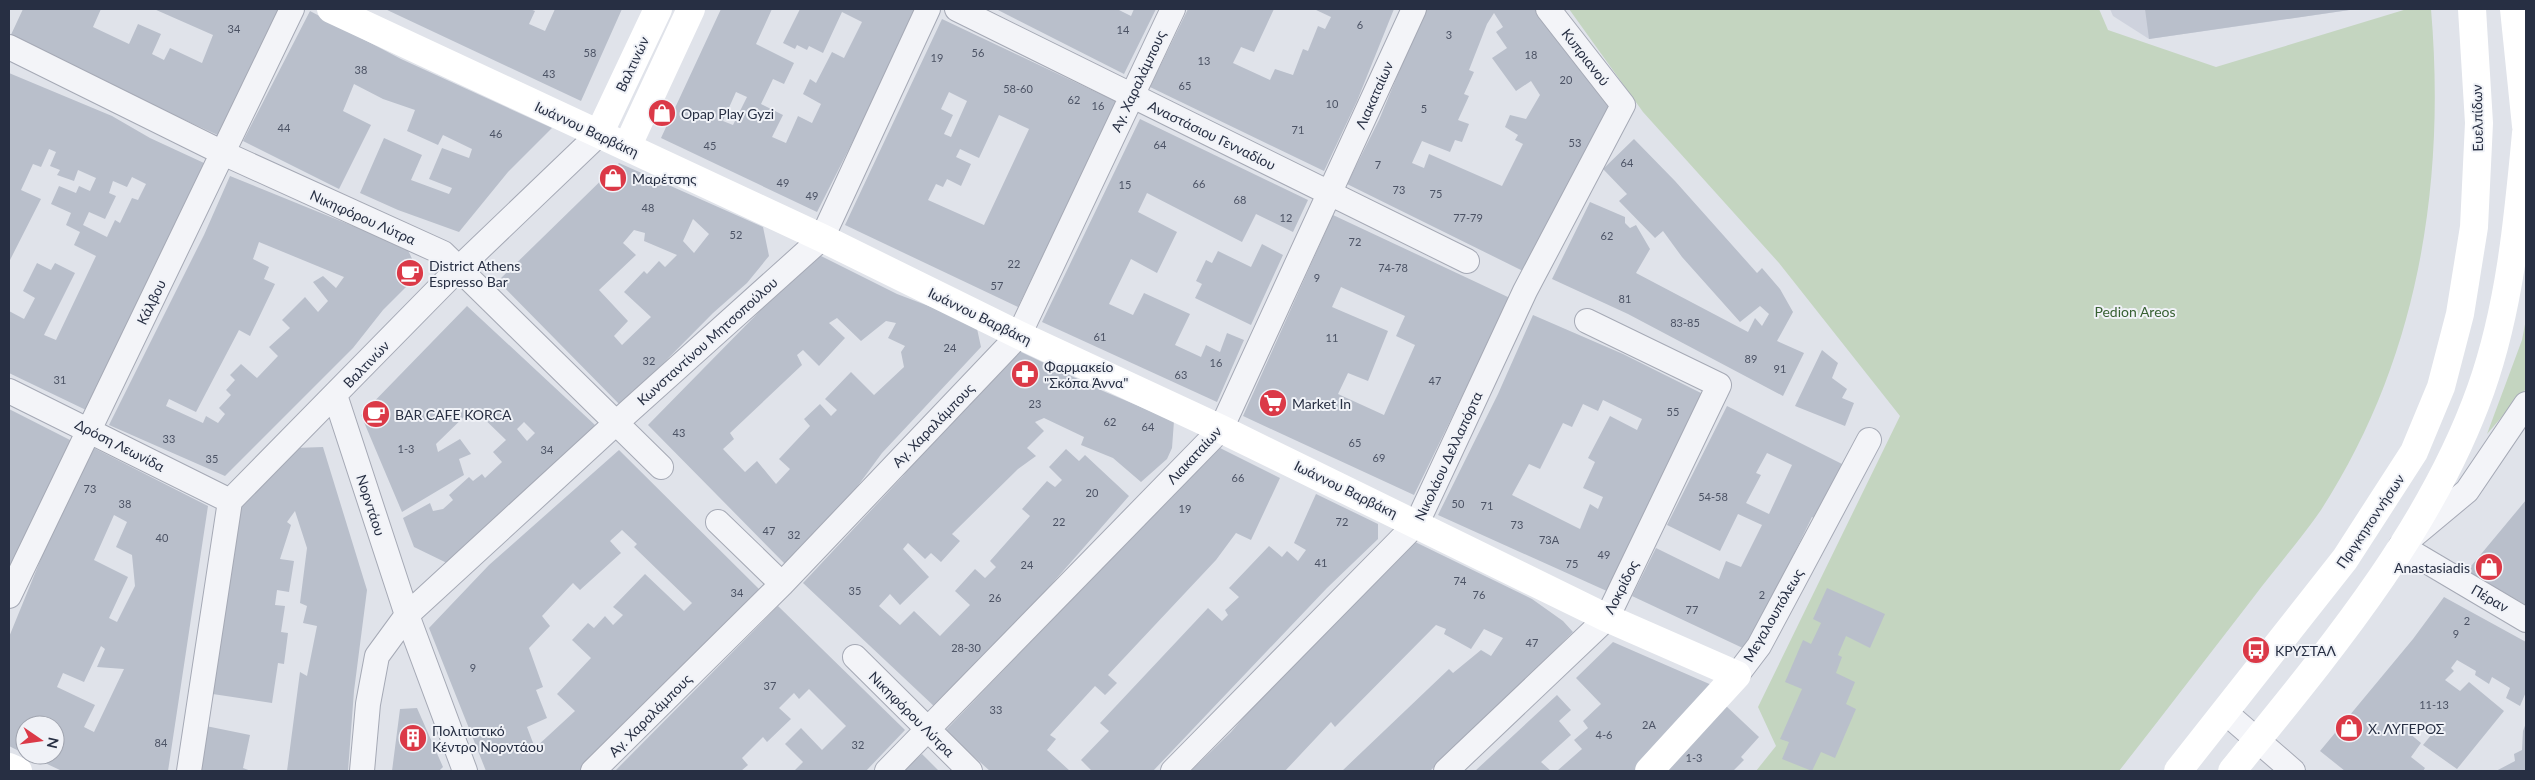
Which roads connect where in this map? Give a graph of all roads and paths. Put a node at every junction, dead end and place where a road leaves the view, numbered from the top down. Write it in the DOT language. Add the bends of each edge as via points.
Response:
graph roads {
  1 [pos="292,9"];
  2 [pos="331,9"];
  3 [pos="658,9"];
  4 [pos="691,9"];
  5 [pos="928,9"];
  6 [pos="957,9"];
  7 [pos="1172,9"];
  8 [pos="1414,9"];
  9 [pos="1548,9"];
  10 [pos="2472,9"];
  11 [pos="2514,9"];
  12 [pos="2522,9"];
  13 [pos="2526,24"];
  14 [pos="9,47"];
  15 [pos="1131,95"];
  16 [pos="1623,106"];
  17 [pos="2526,126"];
  18 [pos="2526,132"];
  19 [pos="599,134"];
  20 [pos="627,147"];
  21 [pos="223,153"];
  22 [pos="1330,193"];
  23 [pos="2474,228"];
  24 [pos="822,238"];
  25 [pos="1467,261"];
  26 [pos="459,268"];
  27 [pos="1587,321"];
  28 [pos="1019,335"];
  29 [pos="9,391"];
  30 [pos="335,395"];
  31 [pos="2526,404"];
  32 [pos="616,423"];
  33 [pos="90,429"];
  34 [pos="1221,429"];
  35 [pos="1869,440"];
  36 [pos="661,467"];
  37 [pos="230,501"];
  38 [pos="718,522"];
  39 [pos="1417,524"];
  40 [pos="2401,546"];
  41 [pos="782,584"];
  42 [pos="9,596"];
  43 [pos="407,615"];
  44 [pos="1607,618"];
  45 [pos="2526,620"];
  46 [pos="855,657"];
  47 [pos="1737,675"];
  48 [pos="2226,713"];
  49 [pos="928,729"];
  50 [pos="2258,740"];
  51 [pos="9,767"];
  52 [pos="18,771"];
  53 [pos="189,771"];
  54 [pos="362,771"];
  55 [pos="466,771"];
  56 [pos="593,771"];
  57 [pos="888,771"];
  58 [pos="970,771"];
  59 [pos="1173,771"];
  60 [pos="1446,771"];
  61 [pos="1650,771"];
  62 [pos="2178,771"];
  63 [pos="2232,771"];
  64 [pos="2293,771"];
  1 -- 21 [label="street, Κάλβου"];
  2 -- 19 [label="street, Ιωάννου Βαρβάκη"];
  3 -- 19 [label="street, Βαλτινών"];
  4 -- 20 [label="street"];
  5 -- 24 [label="street, Κωνσταντίνου Μητσοπούλου"];
  6 -- 15 [label="street, Αναστάσιου Γενναδίου"];
  7 -- 15 [label="street, Αγ. Χαραλάμπους"];
  8 -- 22 [label="street, Λιακαταίων"];
  9 -- 16 [label="street, Κυπριανού"];
  10 -- 23 [label="street, Ευελπίδων" via="2479,123"];
  11 -- 17 [label="street"];
  12 -- 13 [label="street"];
  14 -- 21 [label="street, Νικηφόρου Λύτρα"];
  15 -- 22 [label="street, Αναστάσιου Γενναδίου"];
  15 -- 28 [label="street, Αγ. Χαραλάμπους"];
  16 -- 39 [label="street, Νικολάου Δελλαπόρτα" via="1525,291"];
  18 -- 40 [label="street" via="2516,236 2482,389 2447,466"];
  19 -- 20 [label="street, Ιωάννου Βαρβάκη"];
  19 -- 26 [label="street, Βαλτινών"];
  20 -- 24 [label="street, Ιωάννου Βαρβάκη"];
  21 -- 26 [label="street, Νικηφόρου Λύτρα" via="443,253"];
  21 -- 33 [label="street, Κάλβου"];
  22 -- 25 [label="street, Αναστάσιου Γενναδίου"];
  22 -- 34 [label="street, Λιακαταίων"];
  23 -- 48 [label="street, Πριγκηποννήσων" via="2468,275 2452,348 2441,387 2414,452 2345,559"];
  24 -- 28 [label="street, Ιωάννου Βαρβάκη"];
  24 -- 32 [label="street, Κωνσταντίνου Μητσοπούλου"];
  26 -- 30 [label="street, Βαλτινών"];
  26 -- 32 [label="street, Νικηφόρου Λύτρα"];
  27 -- 44 [label="street, Λοκρίδος" via="1719,385"];
  28 -- 34 [label="street, Ιωάννου Βαρβάκη"];
  28 -- 41 [label="street, Αγ. Χαραλάμπους"];
  29 -- 33 [label="street, Δρόση Λεωνίδα"];
  30 -- 37 [label="street, Βαλτινών"];
  30 -- 43 [label="street, Νορντάου"];
  31 -- 40 [label="street" via="2467,491"];
  32 -- 36 [label="street, Νικηφόρου Λύτρα"];
  32 -- 43 [label="street, Κωνσταντίνου Μητσοπούλου"];
  33 -- 37 [label="street, Δρόση Λεωνίδα"];
  33 -- 42 [label="street, Κάλβου"];
  34 -- 39 [label="street, Ιωάννου Βαρβάκη"];
  34 -- 49 [label="street, Λιακαταίων"];
  35 -- 47 [label="street, Μεγαλουπόλεως" via="1759,646"];
  37 -- 53 [label="street"];
  38 -- 41 [label="street"];
  39 -- 44 [label="street, Ιωάννου Βαρβάκη"];
  39 -- 59 [label="street, Νικολάου Δελλαπόρτα"];
  40 -- 45 [label="street, Πέραν"];
  40 -- 50 [label="street" via="2348,623"];
  41 -- 56 [label="street, Αγ. Χαραλάμπους"];
  43 -- 54 [label="street" via="377,656 368,704"];
  43 -- 55 [label="street, Νορντάου"];
  44 -- 47 [label="street, Ιωάννου Βαρβάκη"];
  44 -- 60 [label="street, Λοκρίδος"];
  46 -- 49 [label="street, Νικηφόρου Λύτρα"];
  47 -- 61 [label="street, Μεγαλουπόλεως"];
  48 -- 50 [label="street"];
  48 -- 62 [label="street, Πριγκηποννήσων"];
  49 -- 57 [label="street, Λιακαταίων"];
  49 -- 58 [label="street, Νικηφόρου Λύτρα"];
  50 -- 63 [label="street"];
  50 -- 64 [label="street"];
  51 -- 52 [label="street"];
}
